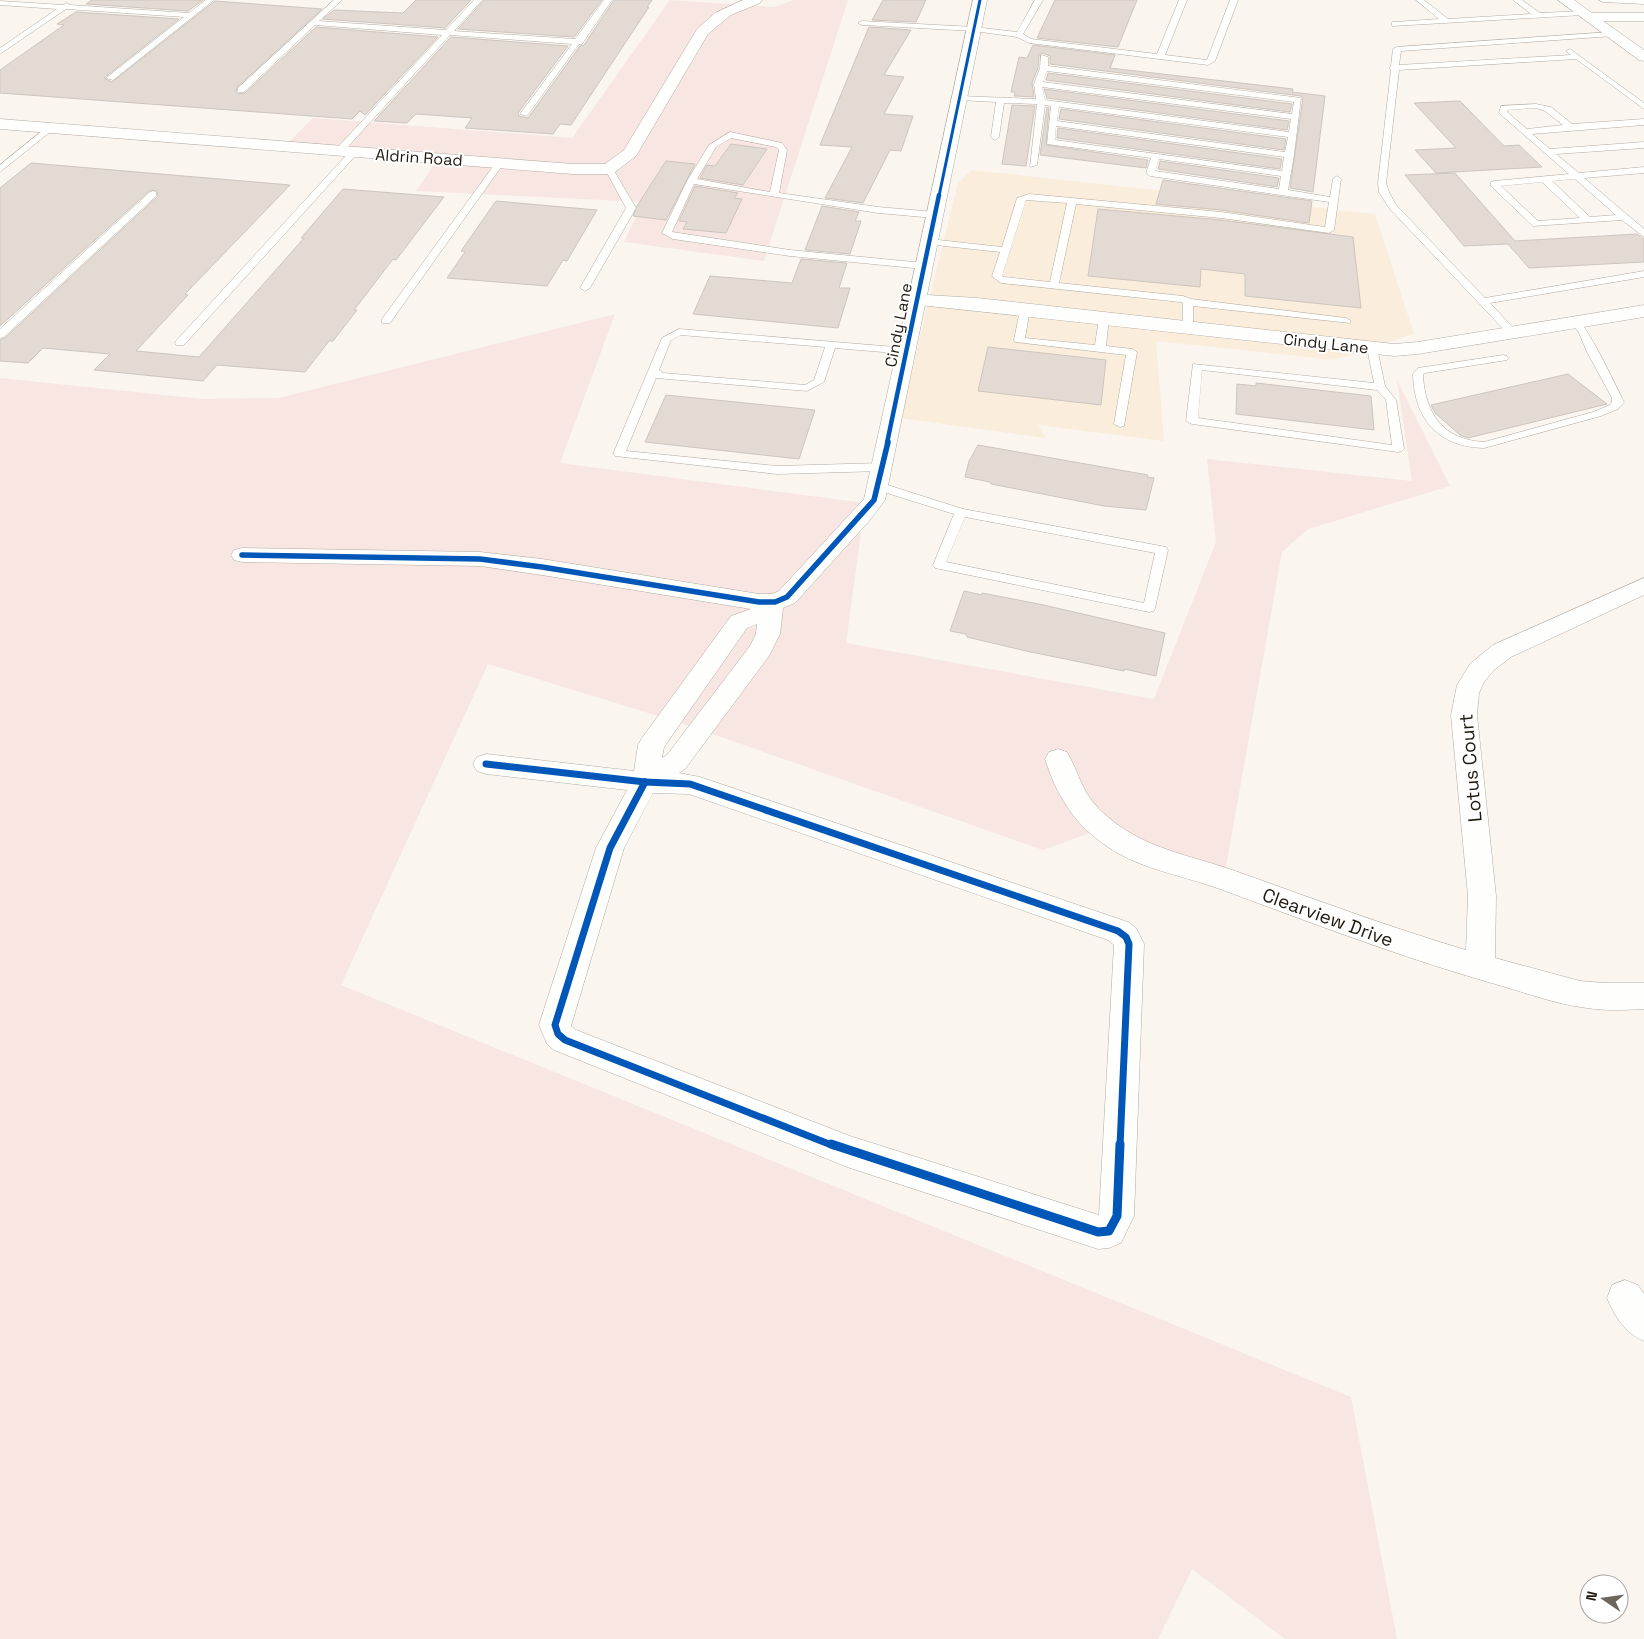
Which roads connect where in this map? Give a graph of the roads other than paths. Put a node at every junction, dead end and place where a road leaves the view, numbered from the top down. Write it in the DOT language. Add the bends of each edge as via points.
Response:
graph roads {
  1 [pos="74,0"];
  2 [pos="210,0"];
  3 [pos="338,0"];
  4 [pos="478,0"];
  5 [pos="608,0"];
  6 [pos="755,0"];
  7 [pos="980,0"];
  8 [pos="1039,0"];
  9 [pos="1183,0"];
  10 [pos="1234,0"];
  11 [pos="1420,0"];
  12 [pos="1517,0"];
  13 [pos="1565,0"];
  14 [pos="1603,0"];
  15 [pos="1644,2"];
  16 [pos="0,3"];
  17 [pos="65,7"];
  18 [pos="1585,15"];
  19 [pos="190,16"];
  20 [pos="1538,16"];
  21 [pos="1644,17"];
  22 [pos="1446,21"];
  23 [pos="312,23"];
  24 [pos="862,23"];
  25 [pos="1395,24"];
  26 [pos="974,29"];
  27 [pos="446,33"];
  28 [pos="1611,34"];
  29 [pos="1019,35"];
  30 [pos="1553,38"];
  31 [pos="578,42"];
  32 [pos="0,52"];
  33 [pos="1578,56"];
  34 [pos="1160,57"];
  35 [pos="1644,57"];
  36 [pos="1044,58"];
  37 [pos="1044,68"];
  38 [pos="1393,68"];
  39 [pos="110,78"];
  40 [pos="1038,84"];
  41 [pos="241,90"];
  42 [pos="960,98"];
  43 [pos="1000,100"];
  44 [pos="1040,102"];
  45 [pos="1054,104"];
  46 [pos="1644,107"];
  47 [pos="524,114"];
  48 [pos="1294,117"];
  49 [pos="1644,122"];
  50 [pos="1052,123"];
  51 [pos="0,124"];
  52 [pos="51,128"];
  53 [pos="1570,128"];
  54 [pos="1524,132"];
  55 [pos="1292,135"];
  56 [pos="995,137"];
  57 [pos="1644,144"];
  58 [pos="347,151"];
  59 [pos="1549,152"];
  60 [pos="1290,155"];
  61 [pos="1156,156"];
  62 [pos="500,163"];
  63 [pos="1033,165"];
  64 [pos="0,169"];
  65 [pos="609,169"];
  66 [pos="1644,170"];
  67 [pos="1287,174"];
  68 [pos="1576,176"];
  69 [pos="1336,179"];
  70 [pos="1544,179"];
  71 [pos="691,181"];
  72 [pos="1283,192"];
  73 [pos="153,194"];
  74 [pos="774,195"];
  75 [pos="1334,200"];
  76 [pos="1072,201"];
  77 [pos="935,215"];
  78 [pos="1624,217"];
  79 [pos="1588,220"];
  80 [pos="1644,234"];
  81 [pos="929,242"];
  82 [pos="1006,250"];
  83 [pos="924,266"];
  84 [pos="1644,274"];
  85 [pos="1054,286"];
  86 [pos="585,288"];
  87 [pos="917,300"];
  88 [pos="1482,301"];
  89 [pos="1188,302"];
  90 [pos="1025,310"];
  91 [pos="1644,311"];
  92 [pos="1104,318"];
  93 [pos="386,321"];
  94 [pos="1346,321"];
  95 [pos="1576,322"];
  96 [pos="1188,328"];
  97 [pos="1513,332"];
  98 [pos="0,335"];
  99 [pos="180,343"];
  100 [pos="831,345"];
  101 [pos="1372,348"];
  102 [pos="1100,349"];
  103 [pos="907,351"];
  104 [pos="1503,358"];
  105 [pos="653,370"];
  106 [pos="1380,387"];
  107 [pos="1120,424"];
  108 [pos="880,476"];
  109 [pos="961,512"];
  110 [pos="242,555"];
  111 [pos="1644,586"];
  112 [pos="768,605"];
  113 [pos="1058,759"];
  114 [pos="486,764"];
  115 [pos="645,782"];
  116 [pos="1480,967"];
  117 [pos="1644,996"];
  1 -- 17 [label="lane"];
  2 -- 19 [label="lane"];
  3 -- 23 [label="lane"];
  4 -- 27 [label="lane"];
  5 -- 31 [label="lane"];
  6 -- 65 [label="street" via="729,10 708,25 630,153"];
  7 -- 26 [label="street, Cindy Lane"];
  8 -- 29 [label="lane"];
  9 -- 34 [label="lane"];
  10 -- 34 [label="lane" via="1211,61 1202,63"];
  11 -- 22 [label="lane"];
  12 -- 20 [label="lane"];
  13 -- 18 [label="street"];
  14 -- 15 [label="lane"];
  16 -- 17 [label="lane"];
  17 -- 19 [label="lane"];
  17 -- 32 [label="lane"];
  18 -- 20 [label="lane"];
  18 -- 21 [label="street"];
  18 -- 28 [label="street"];
  19 -- 39 [label="lane"];
  20 -- 22 [label="lane"];
  22 -- 25 [label="lane"];
  23 -- 27 [label="lane"];
  23 -- 41 [label="lane"];
  24 -- 26 [label="lane"];
  26 -- 29 [label="lane"];
  26 -- 42 [label="street, Cindy Lane"];
  27 -- 31 [label="lane"];
  27 -- 58 [label="lane"];
  28 -- 30 [label="lane"];
  28 -- 35 [label="street"];
  29 -- 34 [label="lane" via="1029,40"];
  30 -- 33 [label="lane"];
  30 -- 38 [label="lane" via="1397,49"];
  31 -- 47 [label="lane"];
  33 -- 38 [label="lane"];
  33 -- 46 [label="lane"];
  36 -- 37 [label="lane"];
  37 -- 40 [label="lane"];
  37 -- 48 [label="lane" via="1298,100"];
  38 -- 88 [label="lane" via="1382,183 1384,192 1392,206"];
  40 -- 44 [label="lane"];
  40 -- 48 [label="lane"];
  42 -- 43 [label="lane"];
  42 -- 77 [label="street, Cindy Lane"];
  43 -- 44 [label="lane"];
  43 -- 56 [label="lane"];
  44 -- 45 [label="lane"];
  44 -- 63 [label="lane"];
  45 -- 50 [label="lane"];
  45 -- 55 [label="lane"];
  48 -- 55 [label="lane"];
  49 -- 53 [label="lane"];
  50 -- 60 [label="lane"];
  50 -- 61 [label="lane" via="1050,142"];
  51 -- 52 [label="street, Aldrin Road"];
  52 -- 58 [label="street, Aldrin Road"];
  52 -- 64 [label="lane"];
  53 -- 54 [label="lane"];
  53 -- 54 [label="lane" via="1548,109 1536,106 1504,108 1503,113"];
  54 -- 59 [label="lane"];
  55 -- 60 [label="lane"];
  57 -- 59 [label="lane"];
  58 -- 62 [label="street, Aldrin Road"];
  58 -- 99 [label="lane"];
  59 -- 68 [label="lane"];
  60 -- 67 [label="lane"];
  61 -- 67 [label="lane"];
  61 -- 72 [label="lane" via="1150,173"];
  62 -- 65 [label="street, Aldrin Road"];
  62 -- 93 [label="lane"];
  65 -- 86 [label="lane" via="631,208"];
  66 -- 68 [label="lane"];
  67 -- 72 [label="lane"];
  68 -- 70 [label="lane"];
  68 -- 78 [label="lane"];
  69 -- 75 [label="lane"];
  70 -- 79 [label="lane"];
  70 -- 79 [label="lane" via="1494,184 1536,224"];
  71 -- 74 [label="lane"];
  71 -- 74 [label="lane" via="713,145 730,135 779,146 783,150"];
  71 -- 83 [label="lane" via="668,233 673,236 790,253"];
  72 -- 75 [label="lane"];
  73 -- 98 [label="lane"];
  74 -- 77 [label="lane"];
  75 -- 76 [label="lane" via="1330,230"];
  76 -- 82 [label="lane" via="1022,198"];
  76 -- 85 [label="lane"];
  77 -- 81 [label="street, Cindy Lane"];
  78 -- 79 [label="lane"];
  78 -- 80 [label="lane"];
  81 -- 82 [label="lane"];
  81 -- 83 [label="street, Cindy Lane"];
  82 -- 85 [label="lane" via="997,276 1001,280"];
  83 -- 87 [label="street, Cindy Lane"];
  84 -- 88 [label="lane"];
  85 -- 89 [label="lane"];
  87 -- 90 [label="street, Cindy Lane"];
  87 -- 103 [label="street, Cindy Lane"];
  88 -- 97 [label="lane"];
  89 -- 94 [label="lane"];
  89 -- 96 [label="lane"];
  90 -- 92 [label="street, Cindy Lane"];
  90 -- 102 [label="lane" via="1019,340"];
  91 -- 95 [label="street, Cindy Lane"];
  92 -- 96 [label="street, Cindy Lane"];
  92 -- 102 [label="lane"];
  95 -- 97 [label="street, Cindy Lane"];
  95 -- 104 [label="lane" via="1617,398 1614,407 1484,445 1461,443 1437,430 1429,420 1417,386 1418,374 1422,370"];
  96 -- 101 [label="street, Cindy Lane"];
  97 -- 101 [label="street, Cindy Lane" via="1418,348"];
  100 -- 103 [label="lane"];
  100 -- 105 [label="lane" via="679,332 667,338"];
  100 -- 105 [label="lane" via="819,382 807,388 660,376"];
  101 -- 106 [label="lane"];
  102 -- 107 [label="lane" via="1132,352"];
  103 -- 108 [label="street, Cindy Lane"];
  105 -- 108 [label="lane" via="619,454 777,470"];
  106 -- 106 [label="lane" via="1391,400 1398,449 1192,421 1198,366"];
  108 -- 109 [label="lane"];
  108 -- 112 [label="street, Cindy Lane" via="874,500 862,515 787,597"];
  109 -- 109 [label="lane" via="1162,550 1149,608 939,565"];
  110 -- 112 [label="street" via="480,559"];
  111 -- 116 [label="street, Lotus Court" via="1502,651 1483,665 1467,689 1464,715 1482,896"];
  112 -- 115 [label="street, Cindy Lane" via="739,622 651,745"];
  112 -- 115 [label="street" via="768,634 760,650 676,762"];
  113 -- 116 [label="street, Clearview Drive" via="1067,786 1085,813 1140,852 1222,878 1383,937"];
  114 -- 115 [label="street"];
  115 -- 115 [label="street" via="610,848 555,1025 564,1040 850,1152 1098,1232 1109,1231 1117,1216 1129,944 1126,937 1118,931 690,784"];
  116 -- 117 [label="street, Clearview Drive" via="1581,994"];
}
